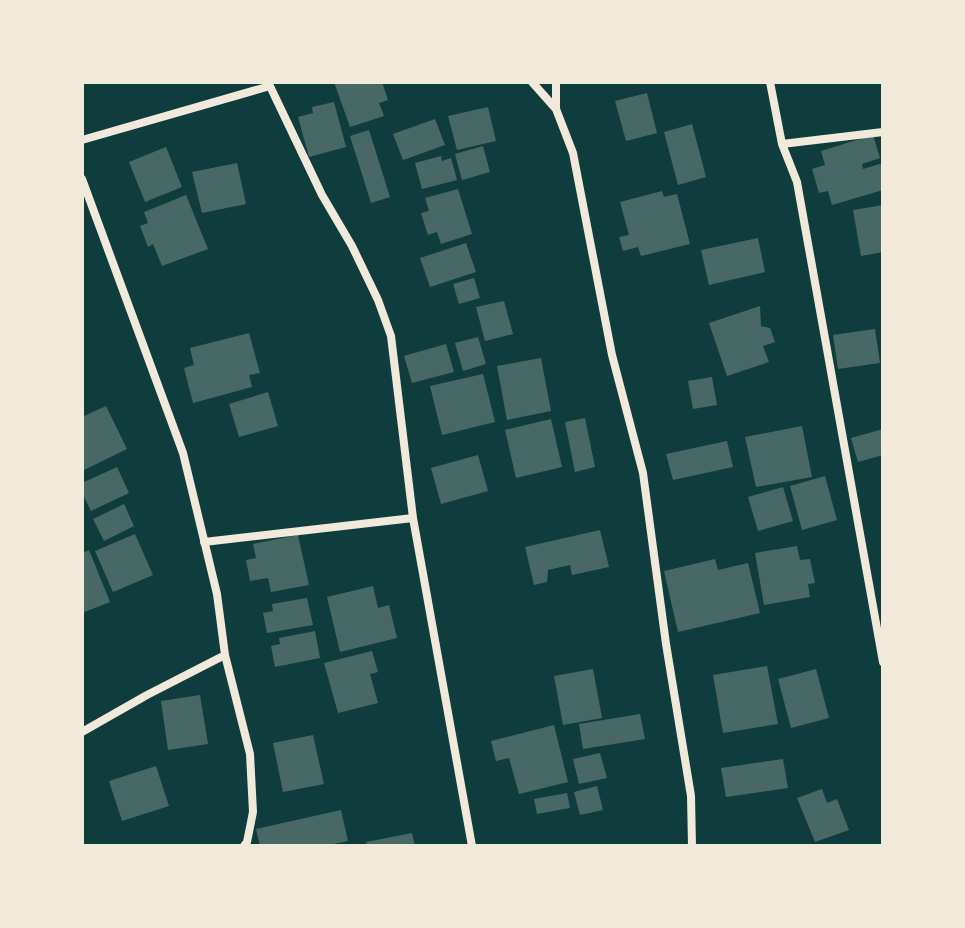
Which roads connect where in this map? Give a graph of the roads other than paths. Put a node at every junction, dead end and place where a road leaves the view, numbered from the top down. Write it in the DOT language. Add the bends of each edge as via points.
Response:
graph roads {
  1 [pos="532,82"];
  2 [pos="556,82"];
  3 [pos="770,82"];
  4 [pos="269,84"];
  5 [pos="556,109"];
  6 [pos="883,132"];
  7 [pos="82,140"];
  8 [pos="782,144"];
  9 [pos="82,179"];
  10 [pos="413,518"];
  11 [pos="204,542"];
  12 [pos="225,655"];
  13 [pos="883,662"];
  14 [pos="82,732"];
  15 [pos="244,846"];
  16 [pos="472,846"];
  17 [pos="692,846"];
  1 -- 5 [label="street"];
  2 -- 5 [label="street"];
  3 -- 8 [label="street"];
  4 -- 7 [label="street"];
  4 -- 10 [label="street" via="352,246 391,336"];
  5 -- 17 [label="street" via="573,153 612,355 643,473 691,796"];
  6 -- 8 [label="street"];
  8 -- 13 [label="street" via="797,182"];
  9 -- 11 [label="street" via="183,453"];
  10 -- 11 [label="street"];
  10 -- 16 [label="street"];
  11 -- 12 [label="street"];
  12 -- 14 [label="street"];
  12 -- 15 [label="street" via="250,754 253,812"];
}
